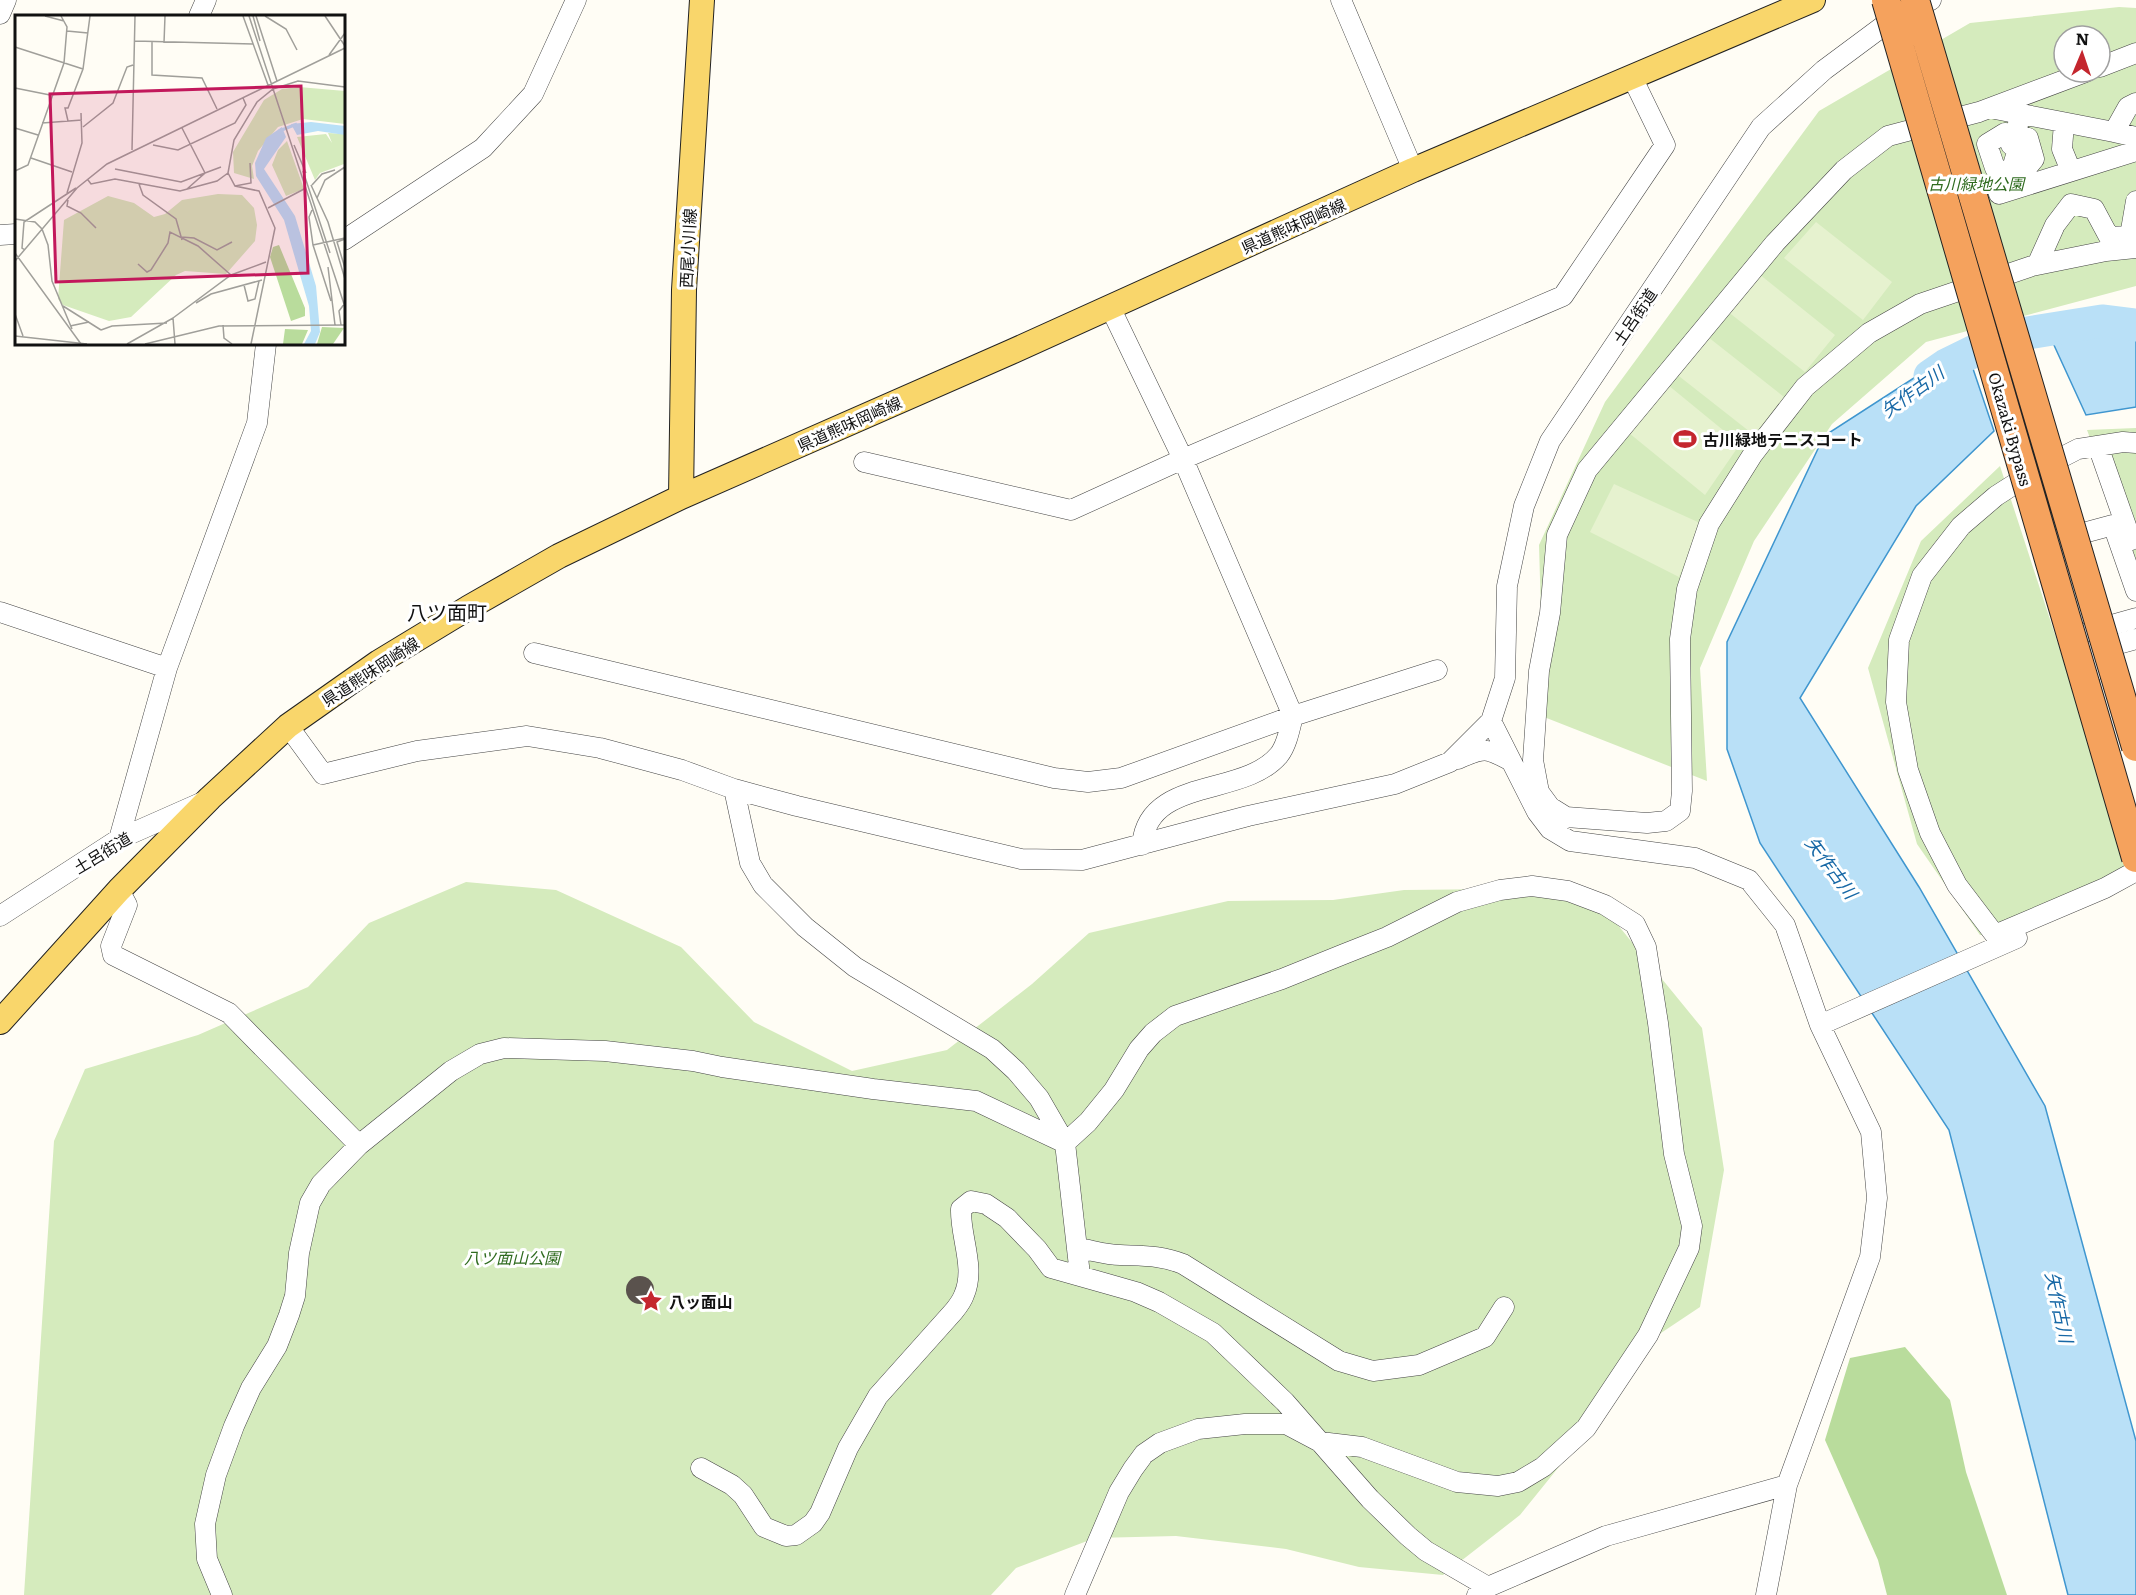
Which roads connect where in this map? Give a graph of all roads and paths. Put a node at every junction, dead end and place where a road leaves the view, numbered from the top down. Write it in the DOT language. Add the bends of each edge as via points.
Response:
graph roads {
  1 [pos="206,0"];
  2 [pos="576,0"];
  3 [pos="702,0"];
  4 [pos="1341,0"];
  5 [pos="1813,0"];
  6 [pos="1886,0"];
  7 [pos="1915,0"];
  8 [pos="1931,0"];
  9 [pos="199,15"];
  10 [pos="2135,57"];
  11 [pos="2112,64"];
  12 [pos="1632,77"];
  13 [pos="2054,84"];
  14 [pos="2136,103"];
  15 [pos="1990,108"];
  16 [pos="2019,114"];
  17 [pos="2064,123"];
  18 [pos="2114,132"];
  19 [pos="2136,137"];
  20 [pos="2136,151"];
  21 [pos="2015,156"];
  22 [pos="1413,170"];
  23 [pos="2071,171"];
  24 [pos="1999,194"];
  25 [pos="2136,201"];
  26 [pos="15,234"];
  27 [pos="0,235"];
  28 [pos="345,239"];
  29 [pos="2136,248"];
  30 [pos="2037,265"];
  31 [pos="1110,307"];
  32 [pos="266,345"];
  33 [pos="2136,443"];
  34 [pos="2098,446"];
  35 [pos="1183,459"];
  36 [pos="864,462"];
  37 [pos="681,497"];
  38 [pos="2062,498"];
  39 [pos="2080,534"];
  40 [pos="2136,555"];
  41 [pos="2136,591"];
  42 [pos="0,612"];
  43 [pos="2136,618"];
  44 [pos="2107,626"];
  45 [pos="2136,639"];
  46 [pos="2113,645"];
  47 [pos="534,653"];
  48 [pos="167,668"];
  49 [pos="1437,670"];
  50 [pos="2136,694"];
  51 [pos="1293,716"];
  52 [pos="1491,721"];
  53 [pos="2136,721"];
  54 [pos="288,726"];
  55 [pos="2136,749"];
  56 [pos="1511,761"];
  57 [pos="1450,762"];
  58 [pos="734,789"];
  59 [pos="210,798"];
  60 [pos="1558,823"];
  61 [pos="2136,824"];
  62 [pos="2117,829"];
  63 [pos="119,839"];
  64 [pos="1142,844"];
  65 [pos="2136,858"];
  66 [pos="2136,871"];
  67 [pos="2136,882"];
  68 [pos="119,890"];
  69 [pos="0,916"];
  70 [pos="0,1022"];
  71 [pos="1820,1025"];
  72 [pos="1065,1143"];
  73 [pos="359,1144"];
  74 [pos="1077,1248"];
  75 [pos="1080,1275"];
  76 [pos="1504,1307"];
  77 [pos="1320,1442"];
  78 [pos="701,1468"];
  79 [pos="1787,1485"];
  80 [pos="1482,1591"];
  81 [pos="222,1595"];
  82 [pos="1075,1595"];
  83 [pos="1766,1595"];
  1 -- 9 [label="street"];
  2 -- 28 [label="street" via="533,94 483,148"];
  3 -- 37 [label="main road, 西尾小川線" via="684,290"];
  4 -- 22 [label="street"];
  5 -- 12 [label="main road, 県道熊味岡崎線"];
  6 -- 65 [label="highway, Okazaki Bypass, bridge"];
  7 -- 38 [label="highway, Okazaki Bypass, bridge"];
  8 -- 52 [label="street, 土呂街道" via="1894,18 1824,70 1761,127 1550,441 1524,506 1506,586 1505,678"];
  10 -- 11 [label="street"];
  12 -- 22 [label="main road, 県道熊味岡崎線"];
  12 -- 35 [label="street" via="1665,145 1563,296"];
  13 -- 15 [label="street"];
  14 -- 18 [label="street" via="2128,107"];
  15 -- 16 [label="street"];
  15 -- 60 [label="street" via="1888,136 1844,170 1775,243 1587,470 1557,535 1550,613 1538,682 1533,760 1539,792"];
  16 -- 17 [label="street"];
  16 -- 21 [label="street"];
  17 -- 18 [label="street"];
  17 -- 23 [label="street" via="2062,149"];
  18 -- 19 [label="street"];
  20 -- 23 [label="street"];
  21 -- 23 [label="street"];
  21 -- 24 [label="street"];
  22 -- 31 [label="main road, 県道熊味岡崎線"];
  25 -- 30 [label="street" via="2130,236 2109,237 2094,209 2070,204 2055,225"];
  26 -- 27 [label="street"];
  29 -- 30 [label="street"];
  30 -- 60 [label="street" via="1920,304 1869,333 1805,387 1753,454 1709,524 1687,589 1680,639 1680,811 1666,820 1647,823"];
  31 -- 35 [label="street"];
  31 -- 37 [label="main road, 県道熊味岡崎線"];
  32 -- 48 [label="street" via="257,423"];
  33 -- 34 [label="street"];
  34 -- 40 [label="street"];
  34 -- 66 [label="street" via="2078,449 2035,471 1996,496 1961,526 1922,576 1899,640 1896,702 1908,770 1930,833 1957,885 1995,935"];
  35 -- 36 [label="street" via="1071,510"];
  35 -- 51 [label="street"];
  37 -- 54 [label="main road, 県道熊味岡崎線" via="559,556 468,608 379,662"];
  38 -- 50 [label="highway" via="2076,507"];
  38 -- 55 [label="highway, Okazaki Bypass, bridge"];
  39 -- 41 [label="street" via="2113,525"];
  39 -- 44 [label="street"];
  39 -- 44 [label="street" via="2050,542 2079,634"];
  42 -- 48 [label="street"];
  43 -- 44 [label="street"];
  45 -- 46 [label="street"];
  46 -- 53 [label="street"];
  46 -- 55 [label="street" via="2086,653 2116,756"];
  47 -- 51 [label="street" via="1054,778 1088,782 1121,778"];
  48 -- 63 [label="street"];
  49 -- 51 [label="street"];
  51 -- 64 [label="street" via="1279,755 1246,777 1167,804 1149,821"];
  52 -- 56 [label="street"];
  52 -- 57 [label="street"];
  54 -- 58 [label="street" via="323,774 417,752 527,736 600,748"];
  54 -- 59 [label="main road, 県道熊味岡崎線"];
  56 -- 57 [label="street" via="1492,750 1476,750"];
  56 -- 60 [label="street" via="1537,812"];
  57 -- 64 [label="street" via="1395,784"];
  58 -- 64 [label="street" via="1021,859 1082,860"];
  58 -- 72 [label="street" via="750,863 763,885 805,927 855,967 992,1049 1039,1098"];
  59 -- 63 [label="street, 土呂街道"];
  59 -- 68 [label="main road, 県道熊味岡崎線"];
  60 -- 71 [label="street" via="1570,841 1695,858 1749,880 1785,926"];
  61 -- 62 [label="street"];
  63 -- 69 [label="street, 土呂街道"];
  67 -- 71 [label="street" via="2102,902"];
  68 -- 70 [label="main road, 県道熊味岡崎線"];
  68 -- 73 [label="street" via="127,905 111,946 113,955 230,1012"];
  71 -- 79 [label="street" via="1871,1132 1877,1198 1870,1257"];
  72 -- 73 [label="street" via="976,1101 605,1051 504,1048 480,1054 451,1071"];
  72 -- 74 [label="street"];
  72 -- 77 [label="street" via="1114,1090 1139,1049 1175,1016 1387,937 1457,902 1532,886 1568,891 1605,904 1635,924 1646,947 1674,1154 1692,1226 1689,1248 1648,1335 1586,1428 1543,1467 1518,1482 1498,1486 1457,1482 1362,1447"];
  73 -- 81 [label="street" via="321,1184 310,1203 289,1315 277,1346 234,1426 216,1475 205,1524 207,1559"];
  74 -- 75 [label="street"];
  74 -- 76 [label="street" via="1119,1255 1147,1254 1183,1263 1339,1361 1373,1371 1419,1365 1485,1337"];
  75 -- 77 [label="street" via="1160,1302 1213,1333 1285,1402"];
  75 -- 78 [label="street" via="1052,1268 1007,1218 986,1204 971,1201 961,1209 968,1266 964,1296 878,1396 848,1448 813,1523 796,1534 774,1533 764,1527 732,1485"];
  77 -- 80 [label="street" via="1408,1536"];
  77 -- 82 [label="street" via="1286,1424 1245,1424 1198,1429 1144,1454 1119,1492"];
  79 -- 80 [label="street" via="1606,1536"];
  79 -- 83 [label="street"];
}
